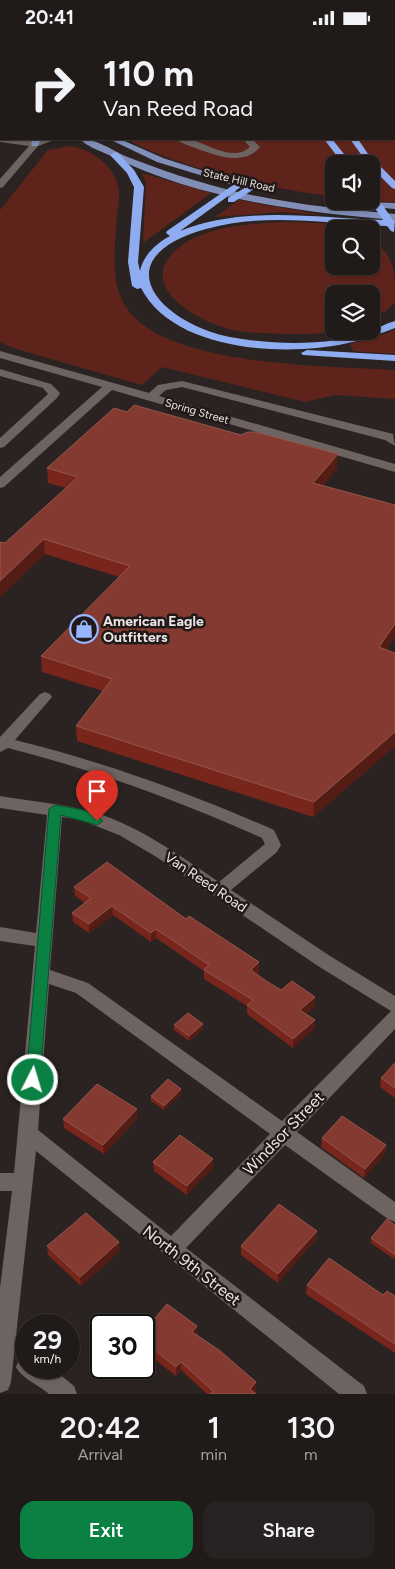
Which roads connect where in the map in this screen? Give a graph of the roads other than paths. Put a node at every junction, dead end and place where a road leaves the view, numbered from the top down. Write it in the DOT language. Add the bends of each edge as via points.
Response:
graph roads {
  1 [pos="12,140"];
  2 [pos="86,140"];
  3 [pos="115,140"];
  4 [pos="184,140"];
  5 [pos="249,140"];
  6 [pos="329,140"];
  7 [pos="355,140"];
  8 [pos="36,142"];
  9 [pos="115,155"];
  10 [pos="341,155"];
  11 [pos="0,185"];
  12 [pos="395,186"];
  13 [pos="255,188"];
  14 [pos="239,189"];
  15 [pos="229,191"];
  16 [pos="294,195"];
  17 [pos="380,197"];
  18 [pos="325,200"];
  19 [pos="380,205"];
  20 [pos="395,206"];
  21 [pos="380,208"];
  22 [pos="395,210"];
  23 [pos="395,217"];
  24 [pos="395,223"];
  25 [pos="395,230"];
  26 [pos="180,235"];
  27 [pos="134,273"];
  28 [pos="395,324"];
  29 [pos="0,354"];
  30 [pos="395,358"];
  31 [pos="0,372"];
  32 [pos="110,386"];
  33 [pos="151,398"];
  34 [pos="395,442"];
  35 [pos="0,444"];
  36 [pos="395,447"];
  37 [pos="389,466"];
  38 [pos="0,484"];
  39 [pos="45,697"];
  40 [pos="2,745"];
  41 [pos="0,803"];
  42 [pos="55,809"];
  43 [pos="219,891"];
  44 [pos="0,934"];
  45 [pos="45,941"];
  46 [pos="42,974"];
  47 [pos="395,1005"];
  48 [pos="395,1017"];
  49 [pos="28,1133"];
  50 [pos="284,1133"];
  51 [pos="0,1182"];
  52 [pos="23,1182"];
  53 [pos="395,1213"];
  54 [pos="172,1249"];
  55 [pos="4,1357"];
  56 [pos="15,1362"];
  57 [pos="48,1379"];
  58 [pos="0,1382"];
  59 [pos="66,1394"];
  60 [pos="356,1394"];
  1 -- 8 [label="street"];
  2 -- 9 [label="main road, State Hill Road"];
  3 -- 14 [label="main road, State Hill Road"];
  4 -- 5 [label="street" via="234,156 253,150 254,143"];
  6 -- 10 [label="highway"];
  7 -- 12 [label="highway" via="365,156"];
  8 -- 11 [label="street"];
  9 -- 15 [label="main road, State Hill Road" via="176,177"];
  9 -- 27 [label="highway" via="131,172 139,187"];
  13 -- 14 [label="highway"];
  14 -- 15 [label="highway"];
  14 -- 23 [label="main road, State Hill Road" via="340,212"];
  14 -- 26 [label="highway"];
  15 -- 27 [label="highway" via="145,252"];
  16 -- 18 [label="main road, State Hill Road"];
  17 -- 22 [label="highway"];
  19 -- 20 [label="main road, State Hill Road"];
  21 -- 25 [label="highway"];
  24 -- 26 [label="highway" via="271,217 224,222"];
  26 -- 28 [label="highway" via="152,254 142,279 154,303 188,326 247,343 294,345 350,339"];
  27 -- 30 [label="highway" via="141,296 150,309 195,336 256,349"];
  29 -- 32 [label="street, Spring Street"];
  31 -- 35 [label="street" via="47,386 54,393"];
  32 -- 33 [label="street, Spring Street"];
  32 -- 38 [label="street"];
  33 -- 34 [label="street" via="162,387 182,384 374,433"];
  33 -- 37 [label="street, Spring Street"];
  36 -- 37 [label="street"];
  39 -- 40 [label="street"];
  40 -- 43 [label="street" via="44,752 204,805 268,833 273,845 271,848"];
  41 -- 42 [label="street, Van Reed Road"];
  42 -- 43 [label="street, Van Reed Road" via="83,815 125,831"];
  42 -- 45 [label="street"];
  43 -- 47 [label="street, Van Reed Road"];
  44 -- 45 [label="street"];
  45 -- 46 [label="street"];
  46 -- 49 [label="street"];
  46 -- 50 [label="street" via="82,988"];
  48 -- 50 [label="street, Windsor Street"];
  49 -- 52 [label="street"];
  49 -- 54 [label="street, North 9th Street"];
  50 -- 53 [label="street"];
  50 -- 54 [label="street, Windsor Street"];
  51 -- 52 [label="street"];
  52 -- 55 [label="street"];
  54 -- 60 [label="street, North 9th Street"];
  55 -- 56 [label="street"];
  55 -- 58 [label="street"];
  57 -- 59 [label="street"];
}
